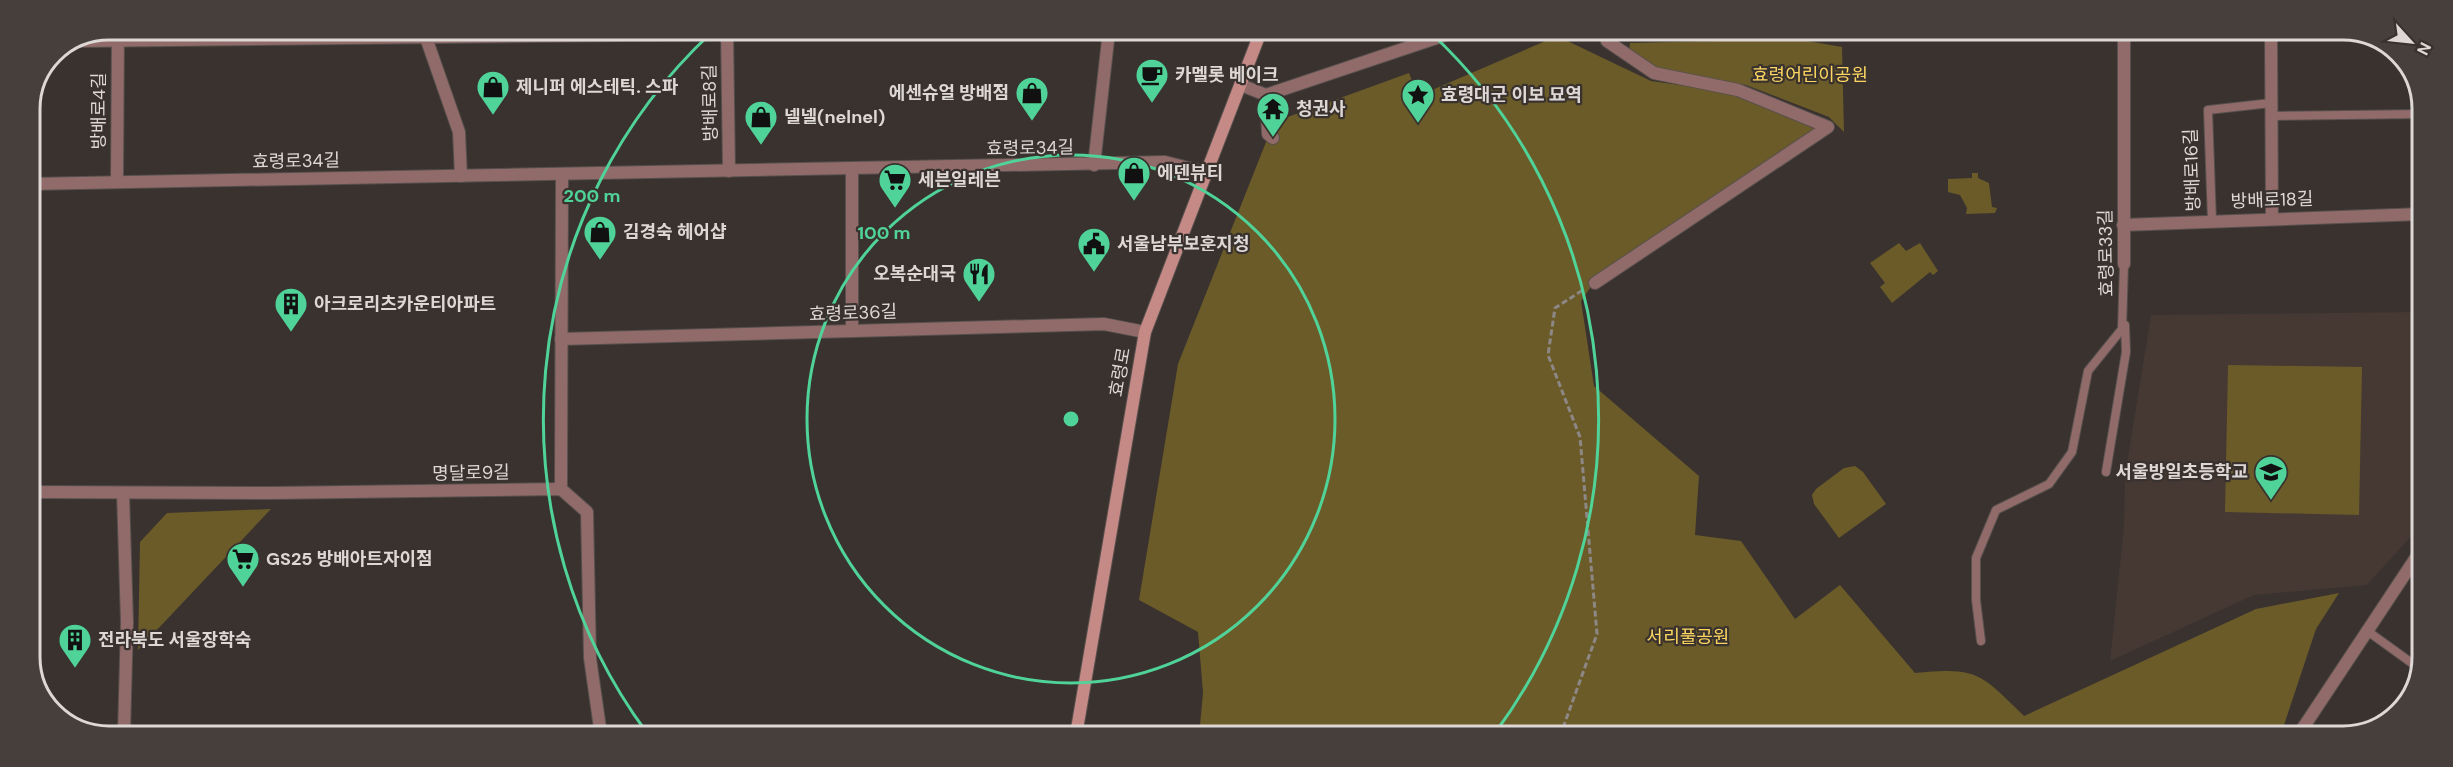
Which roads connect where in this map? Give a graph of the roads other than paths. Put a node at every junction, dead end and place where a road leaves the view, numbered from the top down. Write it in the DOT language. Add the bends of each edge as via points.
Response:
graph roads {
  1 [pos="118,40"];
  2 [pos="426,40"];
  3 [pos="727,40"];
  4 [pos="1108,40"];
  5 [pos="1258,40"];
  6 [pos="1430,40"];
  7 [pos="1607,40"];
  8 [pos="2124,40"];
  9 [pos="2271,40"];
  10 [pos="1241,85"];
  11 [pos="1266,95"];
  12 [pos="2271,103"];
  13 [pos="2412,114"];
  14 [pos="2271,116"];
  15 [pos="1273,138"];
  16 [pos="1094,165"];
  17 [pos="852,168"];
  18 [pos="729,171"];
  19 [pos="1208,173"];
  20 [pos="562,174"];
  21 [pos="461,176"];
  22 [pos="117,182"];
  23 [pos="40,184"];
  24 [pos="2412,214"];
  25 [pos="2272,218"];
  26 [pos="2212,221"];
  27 [pos="2123,225"];
  28 [pos="2124,264"];
  29 [pos="1595,283"];
  30 [pos="852,331"];
  31 [pos="1144,333"];
  32 [pos="561,339"];
  33 [pos="2106,472"];
  34 [pos="561,489"];
  35 [pos="41,492"];
  36 [pos="123,493"];
  37 [pos="2412,563"];
  38 [pos="2366,630"];
  39 [pos="1981,641"];
  40 [pos="2412,663"];
  41 [pos="124,726"];
  42 [pos="600,726"];
  43 [pos="1078,726"];
  44 [pos="2304,726"];
  1 -- 22 [label="street, 방배로4길"];
  2 -- 21 [label="street" via="459,132"];
  3 -- 18 [label="street, 방배로8길"];
  4 -- 16 [label="street"];
  5 -- 10 [label="main road, 효령로"];
  6 -- 11 [label="street"];
  7 -- 29 [label="street" via="1654,73 1738,90 1828,126"];
  8 -- 27 [label="street, 효령로33길"];
  9 -- 12 [label="street"];
  10 -- 11 [label="street"];
  10 -- 19 [label="main road, 효령로"];
  11 -- 15 [label="street" via="1268,134"];
  12 -- 14 [label="street"];
  12 -- 26 [label="lane, 방배로16길" via="2208,110"];
  13 -- 14 [label="lane"];
  14 -- 25 [label="street"];
  16 -- 17 [label="street, 효령로34길"];
  16 -- 19 [label="street, 효령로34길" via="1165,162"];
  17 -- 18 [label="street, 효령로34길"];
  17 -- 30 [label="street"];
  18 -- 20 [label="street, 효령로34길"];
  19 -- 31 [label="main road, 효령로"];
  20 -- 21 [label="street, 효령로34길"];
  20 -- 32 [label="street"];
  21 -- 22 [label="street, 효령로34길"];
  22 -- 23 [label="street, 효령로34길"];
  24 -- 25 [label="street, 방배로18길"];
  25 -- 26 [label="street, 방배로18길"];
  26 -- 27 [label="street, 방배로18길"];
  27 -- 28 [label="street, 효령로33길"];
  28 -- 33 [label="lane, 효령로33길" via="2126,352"];
  28 -- 39 [label="lane" via="2122,329 2088,371 2072,452 2049,484 1996,510 1976,558"];
  30 -- 31 [label="street, 효령로36길" via="1104,324"];
  30 -- 32 [label="street, 효령로36길"];
  31 -- 43 [label="main road, 효령로"];
  32 -- 34 [label="street"];
  34 -- 36 [label="street, 명달로9길"];
  34 -- 42 [label="street" via="587,512 590,657"];
  35 -- 36 [label="street, 명달로9길"];
  36 -- 41 [label="street" via="127,622"];
  37 -- 38 [label="street"];
  38 -- 40 [label="lane"];
  38 -- 44 [label="street"];
}
